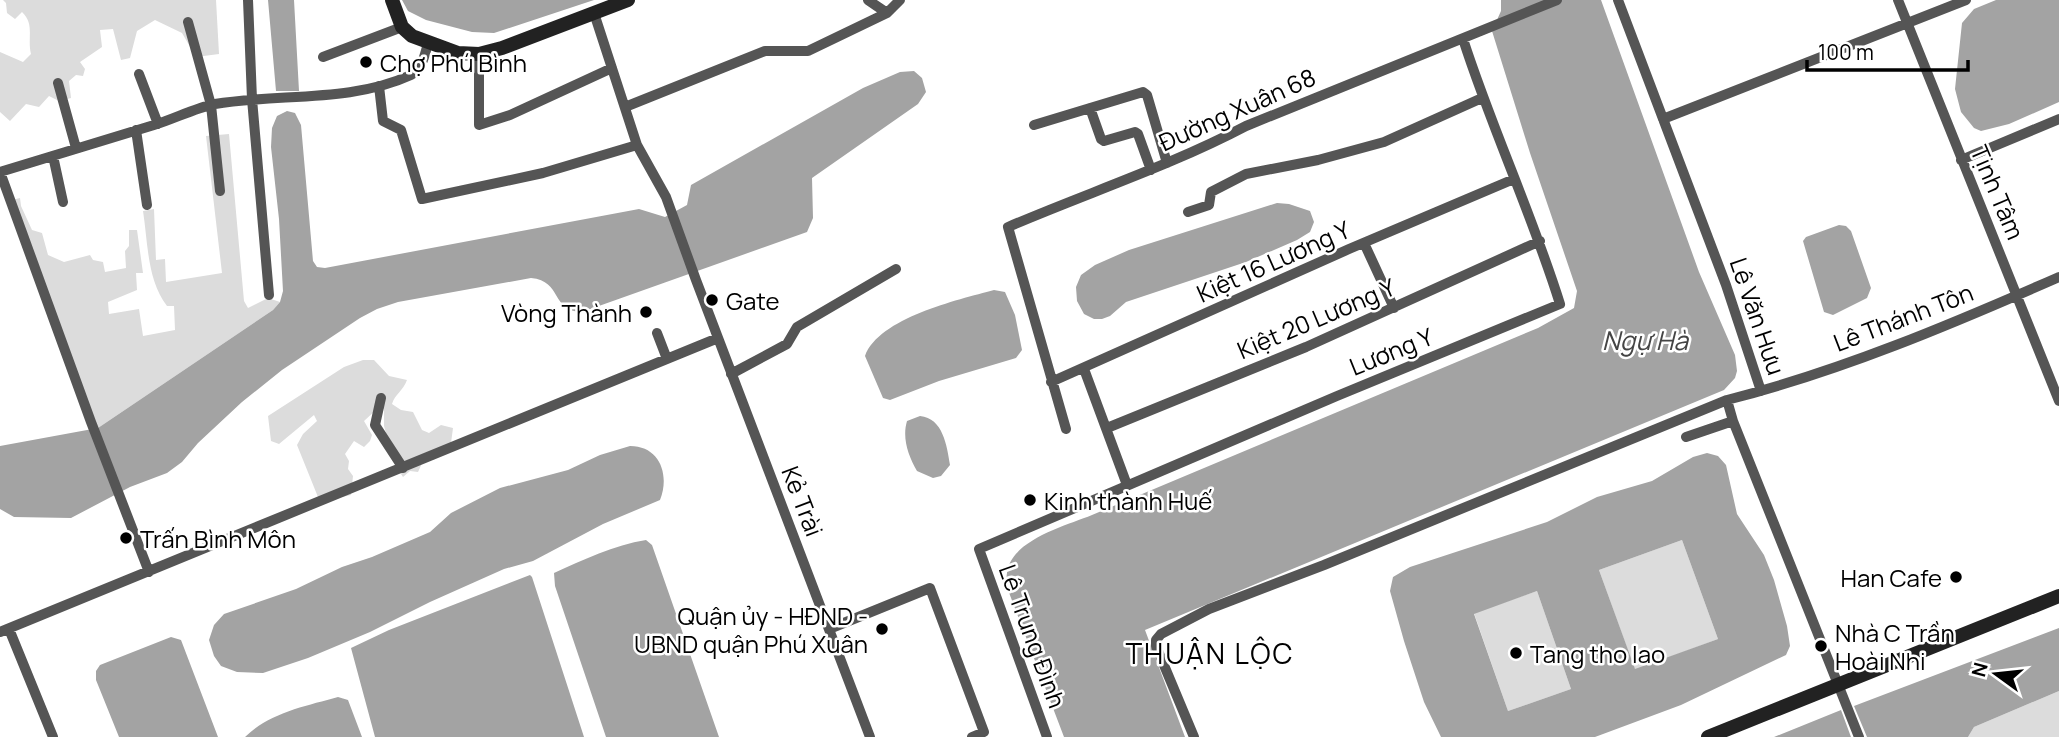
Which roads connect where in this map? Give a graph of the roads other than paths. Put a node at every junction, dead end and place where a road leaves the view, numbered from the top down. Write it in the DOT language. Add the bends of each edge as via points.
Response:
graph roads {
  1 [pos="248,0"];
  2 [pos="392,0"];
  3 [pos="628,0"];
  4 [pos="868,0"];
  5 [pos="900,0"];
  6 [pos="1557,0"];
  7 [pos="1618,0"];
  8 [pos="1898,0"];
  9 [pos="1966,0"];
  10 [pos="594,13"];
  11 [pos="887,13"];
  12 [pos="188,22"];
  13 [pos="1906,24"];
  14 [pos="402,27"];
  15 [pos="1463,39"];
  16 [pos="428,43"];
  17 [pos="479,54"];
  18 [pos="323,57"];
  19 [pos="612,68"];
  20 [pos="139,74"];
  21 [pos="58,83"];
  22 [pos="379,86"];
  23 [pos="1482,98"];
  24 [pos="253,99"];
  25 [pos="211,105"];
  26 [pos="625,107"];
  27 [pos="1090,108"];
  28 [pos="1663,119"];
  29 [pos="2059,120"];
  30 [pos="158,124"];
  31 [pos="1034,125"];
  32 [pos="136,130"];
  33 [pos="637,145"];
  34 [pos="76,148"];
  35 [pos="53,156"];
  36 [pos="1961,160"];
  37 [pos="1167,163"];
  38 [pos="1151,170"];
  39 [pos="0,172"];
  40 [pos="1514,179"];
  41 [pos="220,191"];
  42 [pos="63,202"];
  43 [pos="147,205"];
  44 [pos="1188,212"];
  45 [pos="1540,241"];
  46 [pos="1364,243"];
  47 [pos="896,269"];
  48 [pos="2059,277"];
  49 [pos="269,295"];
  50 [pos="2017,295"];
  51 [pos="1394,308"];
  52 [pos="657,333"];
  53 [pos="718,338"];
  54 [pos="667,359"];
  55 [pos="1084,369"];
  56 [pos="732,374"];
  57 [pos="1051,382"];
  58 [pos="1761,391"];
  59 [pos="382,398"];
  60 [pos="1727,400"];
  61 [pos="2059,401"];
  62 [pos="1733,421"];
  63 [pos="1107,428"];
  64 [pos="1066,429"];
  65 [pos="1686,438"];
  66 [pos="403,468"];
  67 [pos="1127,485"];
  68 [pos="979,549"];
  69 [pos="149,572"];
  70 [pos="2059,596"];
  71 [pos="829,629"];
  72 [pos="5,631"];
  73 [pos="1838,685"];
  74 [pos="53,737"];
  75 [pos="870,737"];
  76 [pos="972,737"];
  77 [pos="1047,737"];
  78 [pos="1194,737"];
  79 [pos="1708,737"];
  80 [pos="1859,737"];
  1 -- 24 [label="street"];
  2 -- 14 [label="main road"];
  3 -- 10 [label="main road"];
  4 -- 11 [label="street"];
  5 -- 11 [label="street"];
  6 -- 15 [label="street, Đường Xuân 68"];
  7 -- 28 [label="street, Lê Văn Hưu"];
  8 -- 13 [label="street, Tịnh Tâm"];
  9 -- 13 [label="street"];
  10 -- 17 [label="main road"];
  10 -- 19 [label="street"];
  11 -- 26 [label="street" via="808,51 765,51"];
  12 -- 25 [label="street"];
  13 -- 28 [label="street"];
  13 -- 36 [label="street, Tịnh Tâm"];
  14 -- 16 [label="main road"];
  14 -- 18 [label="street"];
  15 -- 23 [label="street, Lương Y"];
  15 -- 37 [label="street, Đường Xuân 68" via="1246,125"];
  16 -- 17 [label="main road"];
  16 -- 22 [label="street" via="414,74"];
  17 -- 19 [label="street" via="479,125"];
  19 -- 26 [label="street"];
  20 -- 30 [label="street"];
  21 -- 34 [label="street"];
  22 -- 24 [label="street" via="328,95"];
  22 -- 33 [label="street" via="383,121 401,130 422,199 542,173"];
  23 -- 40 [label="street, Lương Y"];
  23 -- 44 [label="street" via="1384,142 1246,174 1210,192 1209,205"];
  24 -- 25 [label="street"];
  24 -- 49 [label="street"];
  25 -- 30 [label="street"];
  25 -- 41 [label="street"];
  26 -- 33 [label="street"];
  27 -- 31 [label="street"];
  27 -- 37 [label="street" via="1136,92 1147,94"];
  27 -- 38 [label="street" via="1104,141 1138,134"];
  28 -- 58 [label="street, Lê Văn Hưu"];
  29 -- 36 [label="street"];
  30 -- 32 [label="street"];
  32 -- 34 [label="street"];
  32 -- 43 [label="street"];
  33 -- 53 [label="street, Kẻ Trài" via="666,197"];
  34 -- 35 [label="street"];
  35 -- 39 [label="street"];
  35 -- 42 [label="street"];
  36 -- 50 [label="street, Tịnh Tâm"];
  37 -- 38 [label="street, Đường Xuân 68"];
  38 -- 57 [label="street, Đường Xuân 68" via="1007,226"];
  39 -- 69 [label="street"];
  40 -- 45 [label="street, Lương Y"];
  40 -- 46 [label="street, Kiệt 16 Lương Y"];
  45 -- 51 [label="street, Kiệt 20 Lương Y"];
  45 -- 67 [label="street, Lương Y" via="1560,304"];
  46 -- 51 [label="street"];
  46 -- 55 [label="street, Kiệt 16 Lương Y"];
  47 -- 56 [label="street" via="797,327 787,345"];
  48 -- 50 [label="street, Lê Thánh Tôn"];
  50 -- 58 [label="street, Lê Thánh Tôn"];
  50 -- 61 [label="street, Tịnh Tâm"];
  51 -- 63 [label="street, Kiệt 20 Lương Y"];
  52 -- 54 [label="street"];
  53 -- 54 [label="street"];
  53 -- 56 [label="street, Kẻ Trài"];
  54 -- 66 [label="street"];
  55 -- 57 [label="street, Kiệt 16 Lương Y"];
  55 -- 63 [label="street"];
  56 -- 71 [label="street, Kẻ Trài"];
  57 -- 64 [label="street"];
  58 -- 60 [label="street, Lê Văn Hưu"];
  59 -- 66 [label="street" via="375,425"];
  60 -- 62 [label="street"];
  60 -- 78 [label="street" via="1209,609 1161,634 1156,646"];
  62 -- 65 [label="street"];
  62 -- 73 [label="street"];
  63 -- 67 [label="street"];
  66 -- 69 [label="street"];
  67 -- 68 [label="street, Lương Y"];
  68 -- 77 [label="street, Lê Trung Đình"];
  69 -- 72 [label="street"];
  70 -- 73 [label="main road"];
  71 -- 75 [label="street, Kẻ Trài"];
  71 -- 76 [label="street" via="930,588 984,732"];
  72 -- 74 [label="street"];
  73 -- 79 [label="main road"];
  73 -- 80 [label="street"];
}
